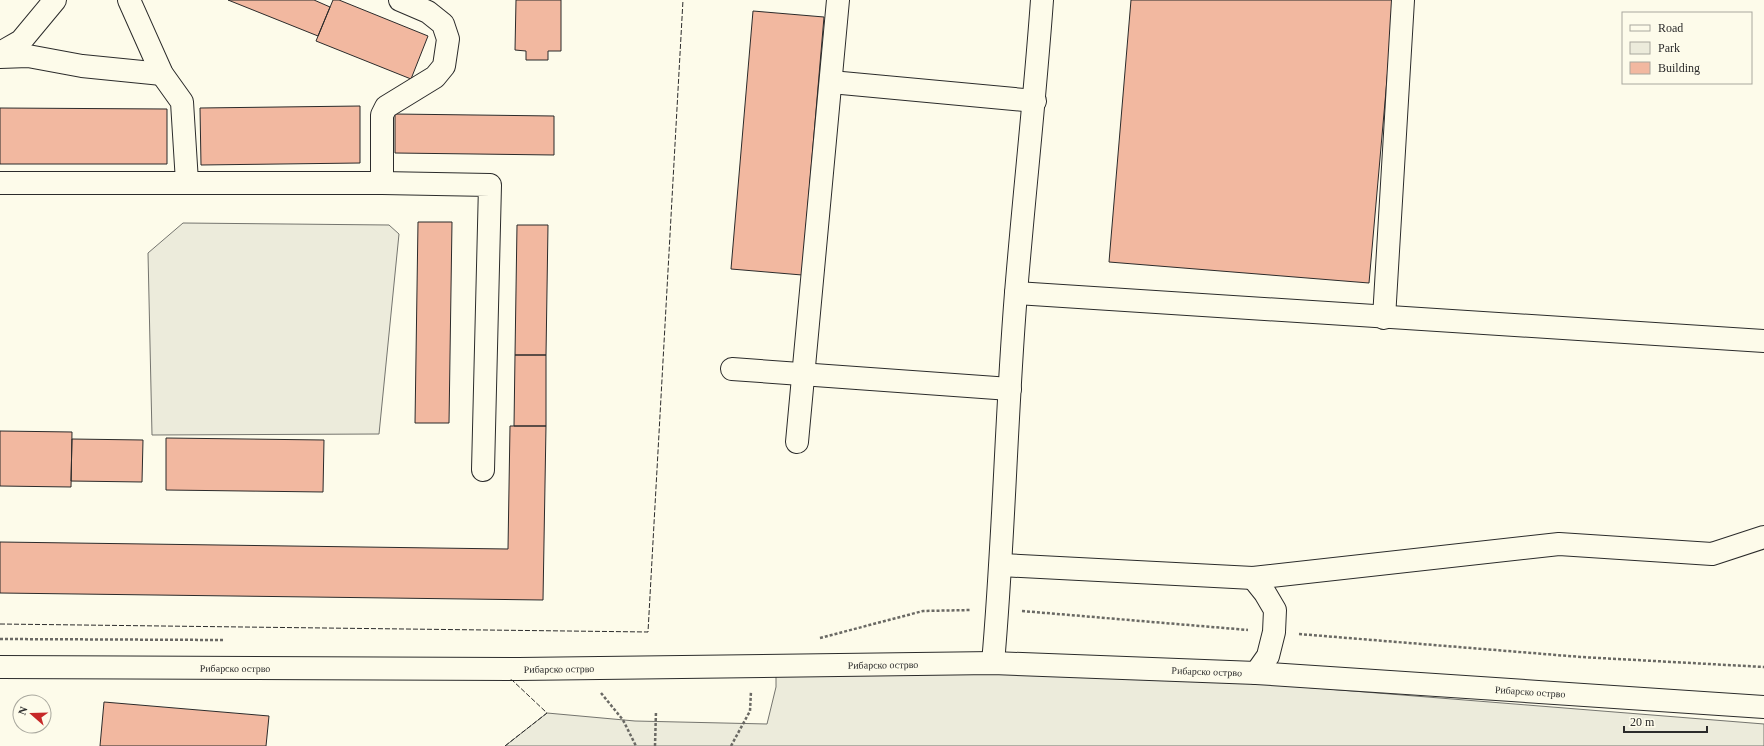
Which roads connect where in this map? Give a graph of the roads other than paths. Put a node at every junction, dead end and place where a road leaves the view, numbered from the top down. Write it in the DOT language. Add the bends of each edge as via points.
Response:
graph roads {
  1 [pos="55,0"];
  2 [pos="129,0"];
  3 [pos="400,0"];
  4 [pos="838,0"];
  5 [pos="1042,0"];
  6 [pos="1403,0"];
  7 [pos="0,54"];
  8 [pos="0,57"];
  9 [pos="162,74"];
  10 [pos="831,82"];
  11 [pos="1035,101"];
  12 [pos="187,182"];
  13 [pos="382,182"];
  14 [pos="0,183"];
  15 [pos="1016,293"];
  16 [pos="1384,318"];
  17 [pos="1764,341"];
  18 [pos="732,369"];
  19 [pos="804,375"];
  20 [pos="1010,389"];
  21 [pos="797,442"];
  22 [pos="483,470"];
  23 [pos="1764,537"];
  24 [pos="1001,565"];
  25 [pos="1253,578"];
  26 [pos="994,663"];
  27 [pos="0,667"];
  28 [pos="1256,673"];
  29 [pos="1764,706"];
  1 -- 7 [label="street" via="21,40"];
  2 -- 9 [label="street"];
  3 -- 13 [label="street" via="428,12 443,24 448,39 444,66 436,77 386,107 382,115"];
  4 -- 10 [label="street"];
  5 -- 11 [label="street"];
  6 -- 16 [label="street"];
  8 -- 9 [label="street" via="28,56 82,66"];
  9 -- 12 [label="street" via="182,102"];
  10 -- 11 [label="street"];
  10 -- 19 [label="street"];
  11 -- 15 [label="street"];
  12 -- 13 [label="street"];
  12 -- 14 [label="street"];
  13 -- 22 [label="street" via="490,185"];
  15 -- 16 [label="street"];
  15 -- 20 [label="street"];
  16 -- 17 [label="street"];
  18 -- 19 [label="street"];
  19 -- 20 [label="street"];
  19 -- 21 [label="street"];
  20 -- 24 [label="street"];
  23 -- 25 [label="street" via="1712,554 1559,544"];
  24 -- 25 [label="street"];
  24 -- 26 [label="street"];
  25 -- 28 [label="street" via="1276,610 1268,656"];
  26 -- 27 [label="street, Рибарско острво" via="502,669"];
  26 -- 28 [label="street, Рибарско острво"];
  28 -- 29 [label="street, Рибарско острво"];
}
